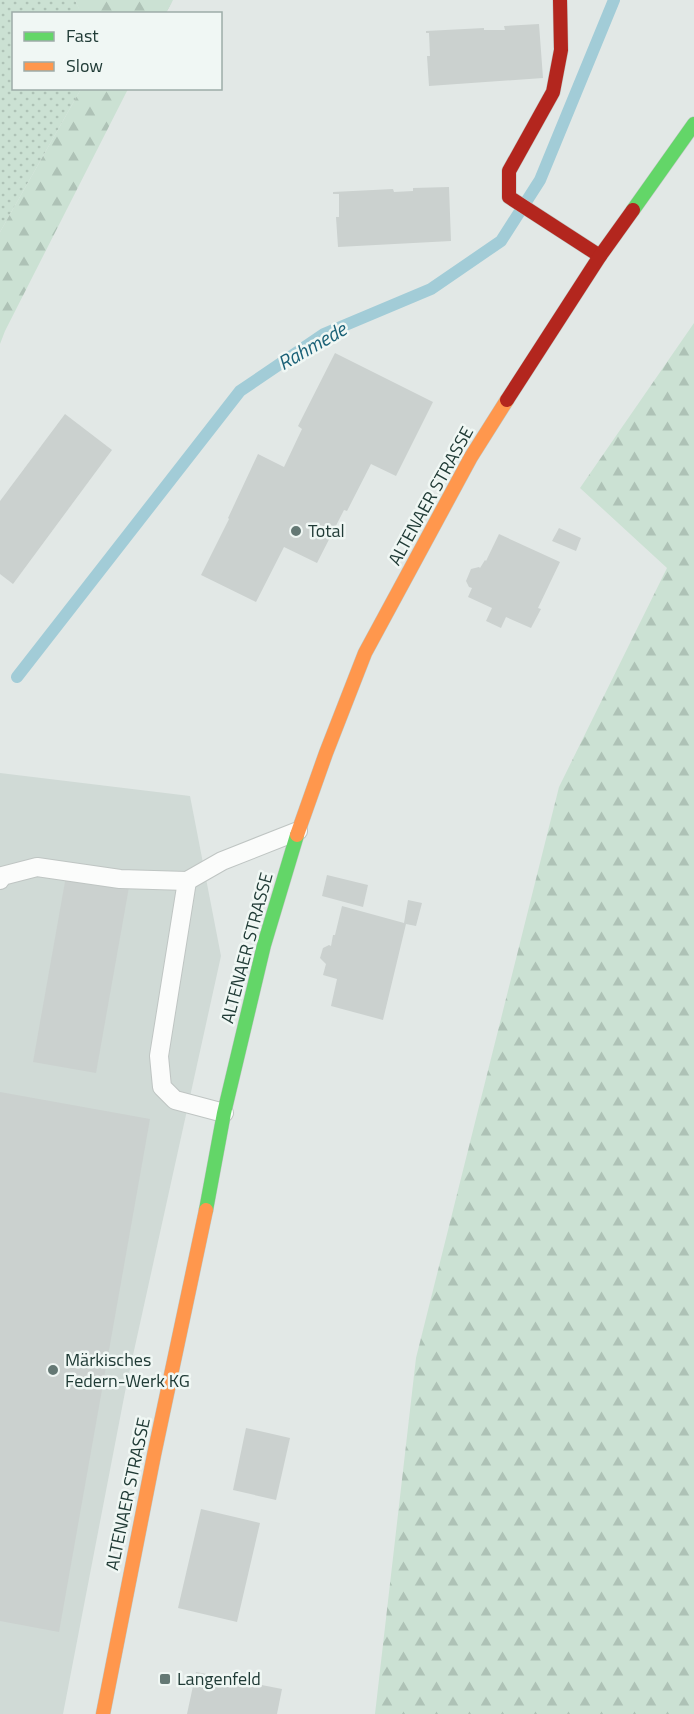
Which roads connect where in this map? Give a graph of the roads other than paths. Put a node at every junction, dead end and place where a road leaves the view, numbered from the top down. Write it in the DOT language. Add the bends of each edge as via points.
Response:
graph roads {
  1 [pos="560,0"];
  2 [pos="694,124"];
  3 [pos="600,256"];
  4 [pos="298,831"];
  5 [pos="0,880"];
  6 [pos="187,880"];
  7 [pos="224,1113"];
  8 [pos="103,1714"];
  1 -- 3 [label="main road" via="561,50 553,92 509,171 509,197"];
  2 -- 3 [label="main road, ALTENAER STRASSE"];
  3 -- 4 [label="main road, ALTENAER STRASSE" via="471,457 365,653"];
  4 -- 6 [label="lane" via="222,861"];
  4 -- 7 [label="main road, ALTENAER STRASSE" via="264,945"];
  5 -- 6 [label="lane" via="2,876 37,867 120,879"];
  6 -- 7 [label="lane" via="159,1056 162,1088 175,1100"];
  7 -- 8 [label="main road, ALTENAER STRASSE"];
}
